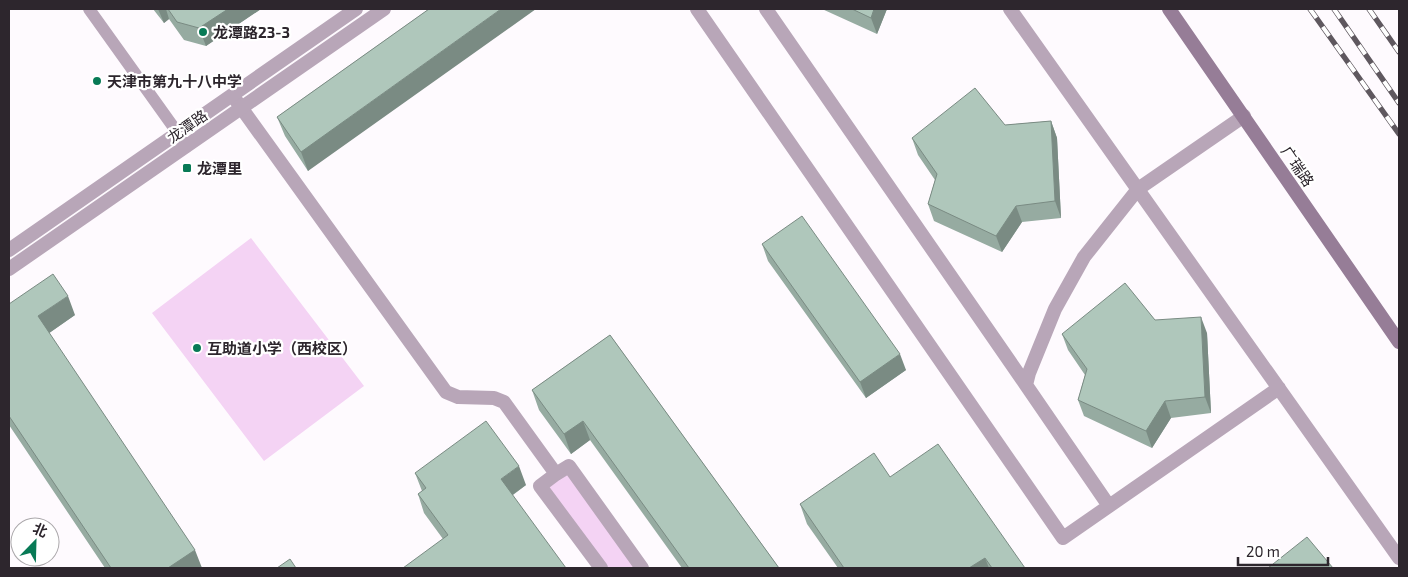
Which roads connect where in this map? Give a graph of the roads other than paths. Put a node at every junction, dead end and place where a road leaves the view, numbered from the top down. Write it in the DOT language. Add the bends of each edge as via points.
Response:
graph roads {
  1 [pos="89,9"];
  2 [pos="356,9"];
  3 [pos="384,9"];
  4 [pos="697,9"];
  5 [pos="766,9"];
  6 [pos="1010,9"];
  7 [pos="1169,9"];
  8 [pos="232,96"];
  9 [pos="242,108"];
  10 [pos="1244,116"];
  11 [pos="177,132"];
  12 [pos="186,146"];
  13 [pos="1138,189"];
  14 [pos="9,250"];
  15 [pos="9,270"];
  16 [pos="1399,342"];
  17 [pos="1026,385"];
  18 [pos="1279,388"];
  19 [pos="556,474"];
  20 [pos="1109,506"];
  21 [pos="1399,558"];
  22 [pos="601,568"];
  23 [pos="642,568"];
  1 -- 11 [label="lane"];
  2 -- 8 [label="street, 龙潭路"];
  3 -- 9 [label="street, 龙潭路"];
  4 -- 20 [label="street" via="1063,538"];
  5 -- 17 [label="street"];
  6 -- 13 [label="street"];
  7 -- 10 [label="main road, 广瑞路"];
  8 -- 9 [label="street"];
  8 -- 11 [label="street, 龙潭路"];
  9 -- 12 [label="street, 龙潭路"];
  9 -- 19 [label="street" via="446,392 458,397 494,398 504,402"];
  10 -- 13 [label="street"];
  10 -- 16 [label="main road, 广瑞路"];
  11 -- 12 [label="lane"];
  11 -- 14 [label="street, 龙潭路"];
  12 -- 15 [label="street, 龙潭路"];
  13 -- 17 [label="street" via="1084,257 1055,309"];
  13 -- 18 [label="street"];
  17 -- 20 [label="street"];
  18 -- 20 [label="street"];
  18 -- 21 [label="street"];
  19 -- 22 [label="street" via="540,486"];
  19 -- 23 [label="street" via="569,466"];
}
